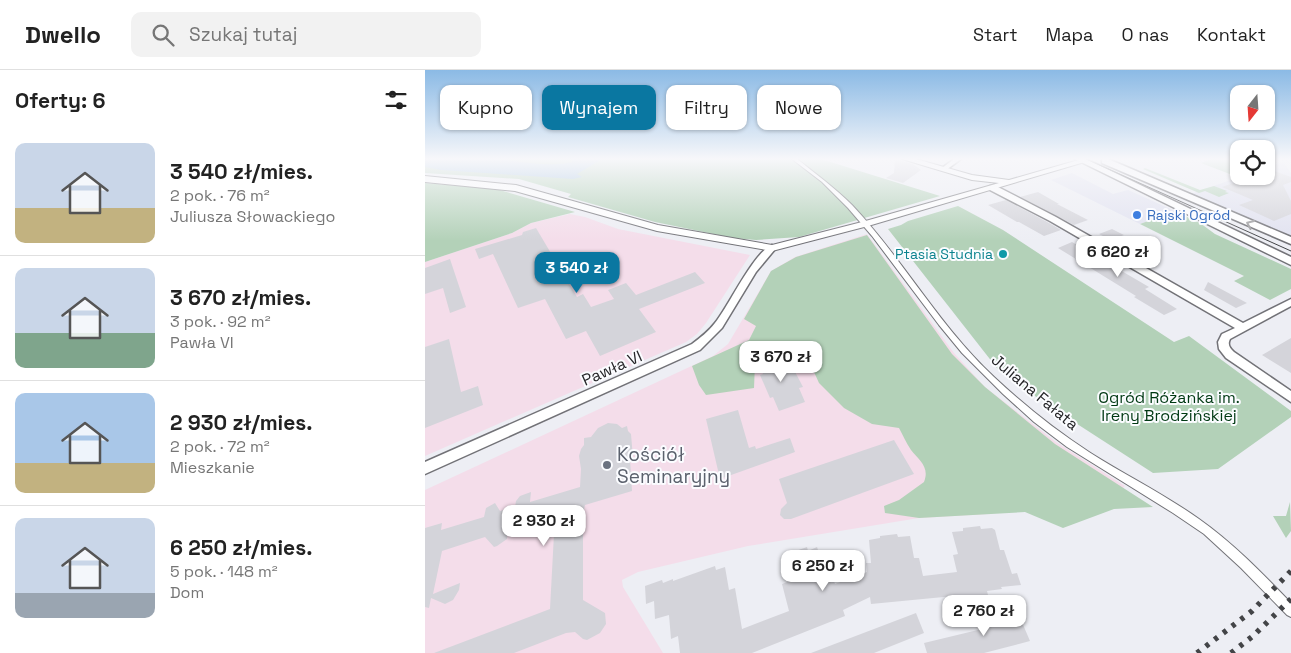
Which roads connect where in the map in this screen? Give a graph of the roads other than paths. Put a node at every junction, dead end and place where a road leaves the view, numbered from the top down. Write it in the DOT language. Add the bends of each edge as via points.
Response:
graph roads {
  1 [pos="506,186"];
  2 [pos="830,186"];
  3 [pos="989,186"];
  4 [pos="1000,186"];
  5 [pos="1138,186"];
  6 [pos="1163,186"];
  7 [pos="993,188"];
  8 [pos="865,224"];
  9 [pos="1291,242"];
  10 [pos="772,248"];
  11 [pos="1291,262"];
  12 [pos="1291,302"];
  13 [pos="1244,328"];
  14 [pos="1291,397"];
  15 [pos="425,468"];
  16 [pos="1291,611"];
  1 -- 10 [label="street" via="657,228"];
  2 -- 8 [label="street, Juliana Fałata"];
  3 -- 7 [label="street"];
  4 -- 7 [label="street"];
  5 -- 11 [label="main road"];
  9 -- 6 [label="main road, one-way"];
  7 -- 8 [label="street"];
  7 -- 13 [label="street"];
  8 -- 10 [label="street"];
  8 -- 16 [label="street, Juliana Fałata" via="958,346 1024,409 1068,443 1201,527 1246,565"];
  10 -- 15 [label="street, Pawła VI" via="760,259 717,329 699,346"];
  12 -- 13 [label="street"];
  13 -- 14 [label="street" via="1224,339 1224,348 1232,357"];
}
